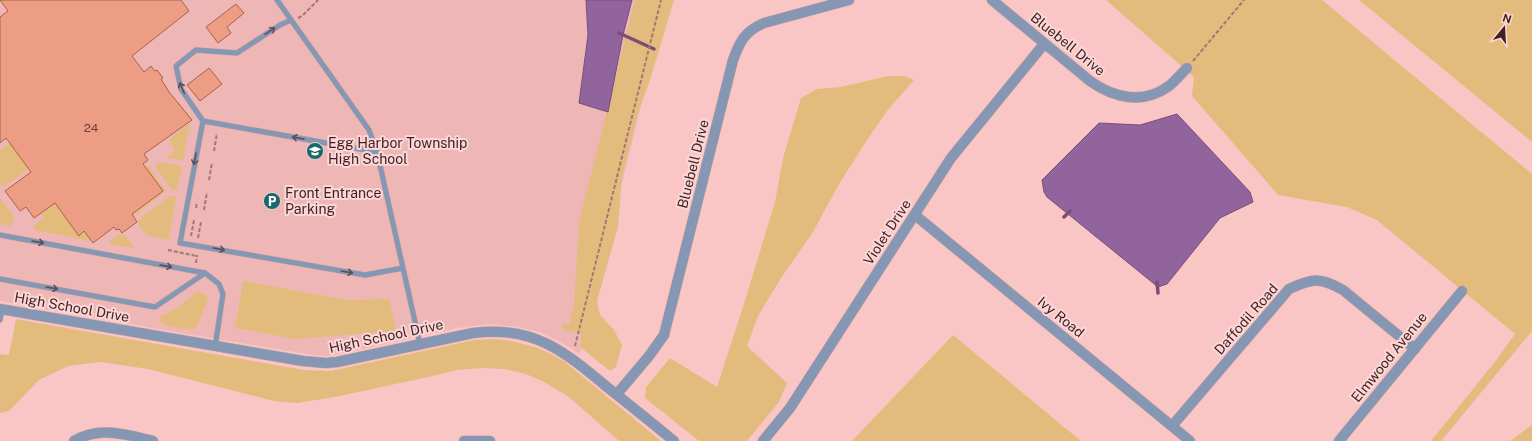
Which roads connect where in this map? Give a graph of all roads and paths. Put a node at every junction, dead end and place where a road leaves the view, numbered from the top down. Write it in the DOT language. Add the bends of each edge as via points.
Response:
graph roads {
  1 [pos="277,0"];
  2 [pos="318,0"];
  3 [pos="661,0"];
  4 [pos="849,0"];
  5 [pos="992,0"];
  6 [pos="1244,0"];
  7 [pos="292,20"];
  8 [pos="1044,44"];
  9 [pos="1187,68"];
  10 [pos="203,121"];
  11 [pos="217,133"];
  12 [pos="214,151"];
  13 [pos="377,152"];
  14 [pos="212,163"];
  15 [pos="209,180"];
  16 [pos="207,192"];
  17 [pos="204,210"];
  18 [pos="915,215"];
  19 [pos="194,220"];
  20 [pos="201,222"];
  21 [pos="0,235"];
  22 [pos="191,236"];
  23 [pos="198,240"];
  24 [pos="168,250"];
  25 [pos="197,256"];
  26 [pos="403,268"];
  27 [pos="205,273"];
  28 [pos="0,279"];
  29 [pos="1462,291"];
  30 [pos="1,309"];
  31 [pos="0,320"];
  32 [pos="420,344"];
  33 [pos="575,346"];
  34 [pos="215,347"];
  35 [pos="1415,348"];
  36 [pos="617,394"];
  37 [pos="1172,426"];
  38 [pos="74,441"];
  39 [pos="152,441"];
  40 [pos="464,441"];
  41 [pos="490,441"];
  42 [pos="674,441"];
  43 [pos="763,441"];
  44 [pos="1190,441"];
  45 [pos="1339,441"];
  1 -- 7 [label="lane"];
  2 -- 7 [label="path" via="302,16"];
  3 -- 33 [label="path"];
  4 -- 36 [label="street, Bluebell Drive" via="764,23 753,28 739,43 664,335 650,356"];
  5 -- 8 [label="street, Bluebell Drive"];
  6 -- 9 [label="path"];
  10 -- 7 [label="lane, one-way" via="180,89 176,66 196,50 238,53"];
  7 -- 13 [label="lane" via="363,120"];
  8 -- 9 [label="street, Bluebell Drive" via="1102,90 1132,98 1158,92 1171,84"];
  8 -- 18 [label="street, Violet Drive" via="951,158"];
  13 -- 10 [label="lane, one-way"];
  10 -- 26 [label="lane, one-way" via="180,243 365,275"];
  11 -- 12 [label="path"];
  13 -- 26 [label="lane"];
  14 -- 15 [label="path"];
  16 -- 17 [label="path"];
  18 -- 37 [label="street, Ivy Road"];
  18 -- 43 [label="street, Violet Drive" via="790,408"];
  19 -- 22 [label="path"];
  20 -- 23 [label="path"];
  21 -- 27 [label="lane, one-way"];
  24 -- 25 [label="path"];
  26 -- 32 [label="lane"];
  28 -- 27 [label="lane, one-way" via="155,307"];
  27 -- 34 [label="lane" via="219,284 223,294"];
  29 -- 35 [label="street, Elmwood Avenue"];
  30 -- 31 [label="lane"];
  30 -- 34 [label="street, High School Drive"];
  32 -- 34 [label="street, High School Drive" via="326,363"];
  32 -- 36 [label="street, High School Drive" via="482,332 502,332 529,337 566,353"];
  35 -- 37 [label="street, Daffodil Road" via="1343,290 1329,282 1313,280 1300,284 1290,289"];
  35 -- 45 [label="street, Elmwood Avenue"];
  36 -- 42 [label="street, High School Drive"];
  37 -- 44 [label="street, Ivy Road"];
  38 -- 39 [label="street" via="88,434 104,432"];
  40 -- 41 [label="street"];
}
